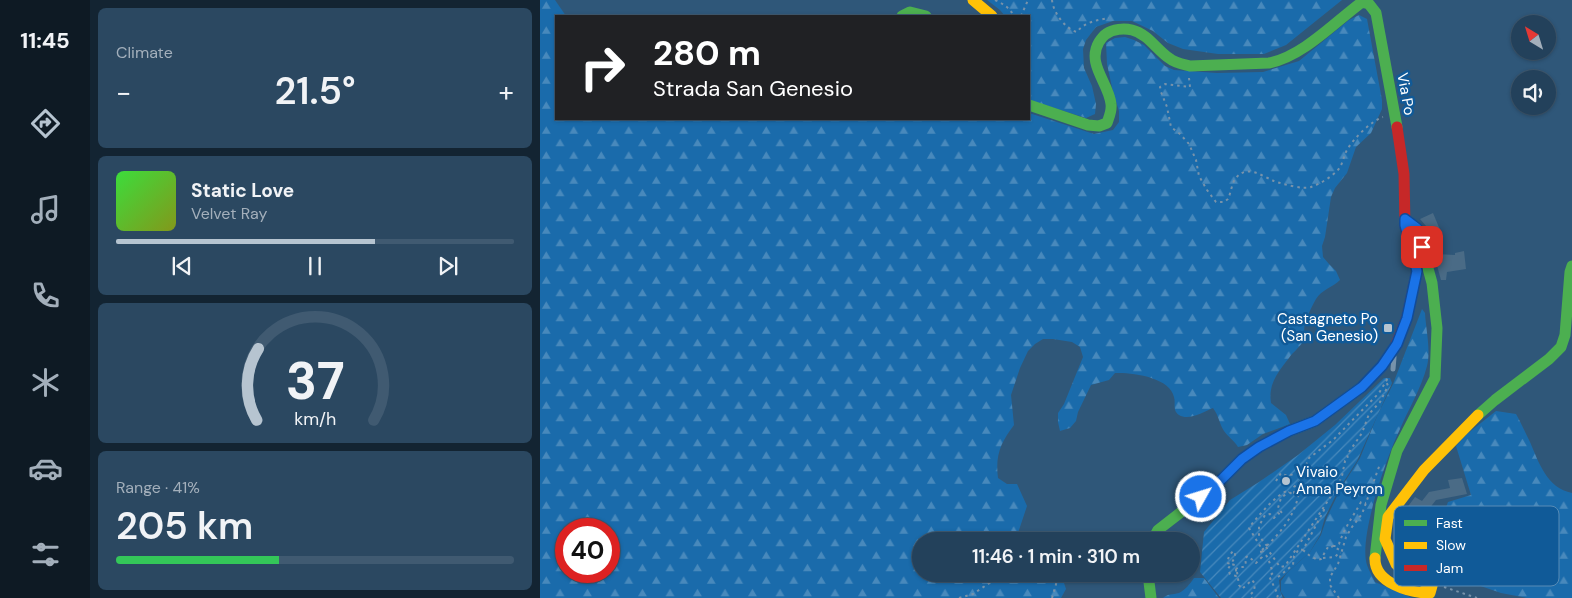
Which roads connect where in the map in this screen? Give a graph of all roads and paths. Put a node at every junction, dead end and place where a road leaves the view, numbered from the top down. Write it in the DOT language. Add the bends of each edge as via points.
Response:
graph roads {
  1 [pos="973,0"];
  2 [pos="995,0"];
  3 [pos="1028,0"];
  4 [pos="1052,0"];
  5 [pos="903,15"];
  6 [pos="922,15"];
  7 [pos="991,15"];
  8 [pos="1014,15"];
  9 [pos="1021,15"];
  10 [pos="1118,18"];
  11 [pos="1192,66"];
  12 [pos="1030,105"];
  13 [pos="1396,126"];
  14 [pos="1405,219"];
  15 [pos="1572,266"];
  16 [pos="1395,346"];
  17 [pos="1393,369"];
  18 [pos="1386,381"];
  19 [pos="1380,462"];
  20 [pos="1305,467"];
  21 [pos="1276,482"];
  22 [pos="1294,487"];
  23 [pos="1289,492"];
  24 [pos="1366,503"];
  25 [pos="1396,506"];
  26 [pos="1322,509"];
  27 [pos="1394,509"];
  28 [pos="1157,532"];
  29 [pos="1267,546"];
  30 [pos="1332,546"];
  31 [pos="1262,549"];
  32 [pos="1303,550"];
  33 [pos="1341,552"];
  34 [pos="1321,559"];
  35 [pos="1394,559"];
  36 [pos="1232,564"];
  37 [pos="1236,569"];
  38 [pos="1278,578"];
  39 [pos="991,582"];
  40 [pos="1057,582"];
  41 [pos="1149,582"];
  42 [pos="1394,585"];
  43 [pos="1399,586"];
  44 [pos="1432,586"];
  45 [pos="959,598"];
  46 [pos="1052,598"];
  47 [pos="1151,598"];
  48 [pos="1252,598"];
  49 [pos="1278,598"];
  50 [pos="1339,598"];
  51 [pos="1477,598"];
  1 -- 7 [label="street"];
  2 -- 8 [label="path" via="1003,3"];
  3 -- 9 [label="path"];
  4 -- 10 [label="path" via="1052,7 1072,31 1077,32 1097,20"];
  5 -- 6 [label="street" via="910,12"];
  11 -- 12 [label="street, Via Po" via="1173,62 1142,32 1128,28 1111,30 1097,46 1094,59 1111,102 1107,122 1099,126 1088,125"];
  11 -- 13 [label="street, Via Po" via="1276,62 1296,52 1366,2 1376,13"];
  11 -- 13 [label="path" via="1190,87 1165,84 1160,87 1160,92 1171,127 1189,144 1200,176 1216,202 1228,199 1234,179 1248,171 1285,184 1308,188 1318,184 1338,170 1346,151 1373,122 1385,117"];
  13 -- 14 [label="street, Via Po" via="1404,174"];
  14 -- 16 [label="street, Via Po" via="1417,271 1407,318"];
  14 -- 42 [label="street" via="1417,228 1432,283 1437,328 1435,378 1398,451 1381,505 1374,562 1380,574"];
  15 -- 25 [label="street" via="1561,347 1477,416 1424,470"];
  16 -- 17 [label="lane"];
  16 -- 28 [label="street, Via Po" via="1362,387 1315,421 1289,431 1242,459 1216,485"];
  17 -- 18 [label="path"];
  18 -- 20 [label="path" via="1379,393 1333,440 1309,458"];
  18 -- 26 [label="path" via="1388,386 1369,414 1362,433 1347,455 1337,487"];
  19 -- 24 [label="path"];
  20 -- 21 [label="path" via="1287,476 1282,473"];
  20 -- 22 [label="path"];
  22 -- 23 [label="path" via="1294,495"];
  22 -- 29 [label="path" via="1299,491 1297,503 1288,521"];
  23 -- 29 [label="path" via="1281,498 1278,508 1281,515 1278,513 1274,518 1270,514 1265,515 1259,526 1259,536"];
  23 -- 31 [label="path" via="1281,493 1249,528"];
  24 -- 30 [label="path" via="1362,502 1350,520 1339,544"];
  24 -- 33 [label="path"];
  26 -- 29 [label="path" via="1285,566 1280,567"];
  26 -- 32 [label="path"];
  27 -- 35 [label="street" via="1388,517 1385,539"];
  29 -- 31 [label="path"];
  30 -- 33 [label="path"];
  30 -- 34 [label="path"];
  31 -- 37 [label="path" via="1262,556 1256,563 1248,556 1246,565"];
  31 -- 49 [label="path" via="1273,573 1269,576"];
  32 -- 34 [label="path"];
  32 -- 38 [label="path" via="1299,549 1293,565"];
  33 -- 34 [label="path" via="1335,558"];
  33 -- 50 [label="path" via="1330,577 1330,585"];
  36 -- 36 [label="path" via="1235,557 1232,551 1227,563"];
  36 -- 37 [label="path"];
  36 -- 37 [label="path" via="1228,570 1230,574 1236,576"];
  37 -- 48 [label="path" via="1242,589 1252,580 1255,584 1250,595"];
  39 -- 45 [label="path" via="973,594"];
  40 -- 46 [label="path"];
  41 -- 47 [label="street"];
  43 -- 44 [label="street" via="1430,593"];
  44 -- 51 [label="path"];
}
